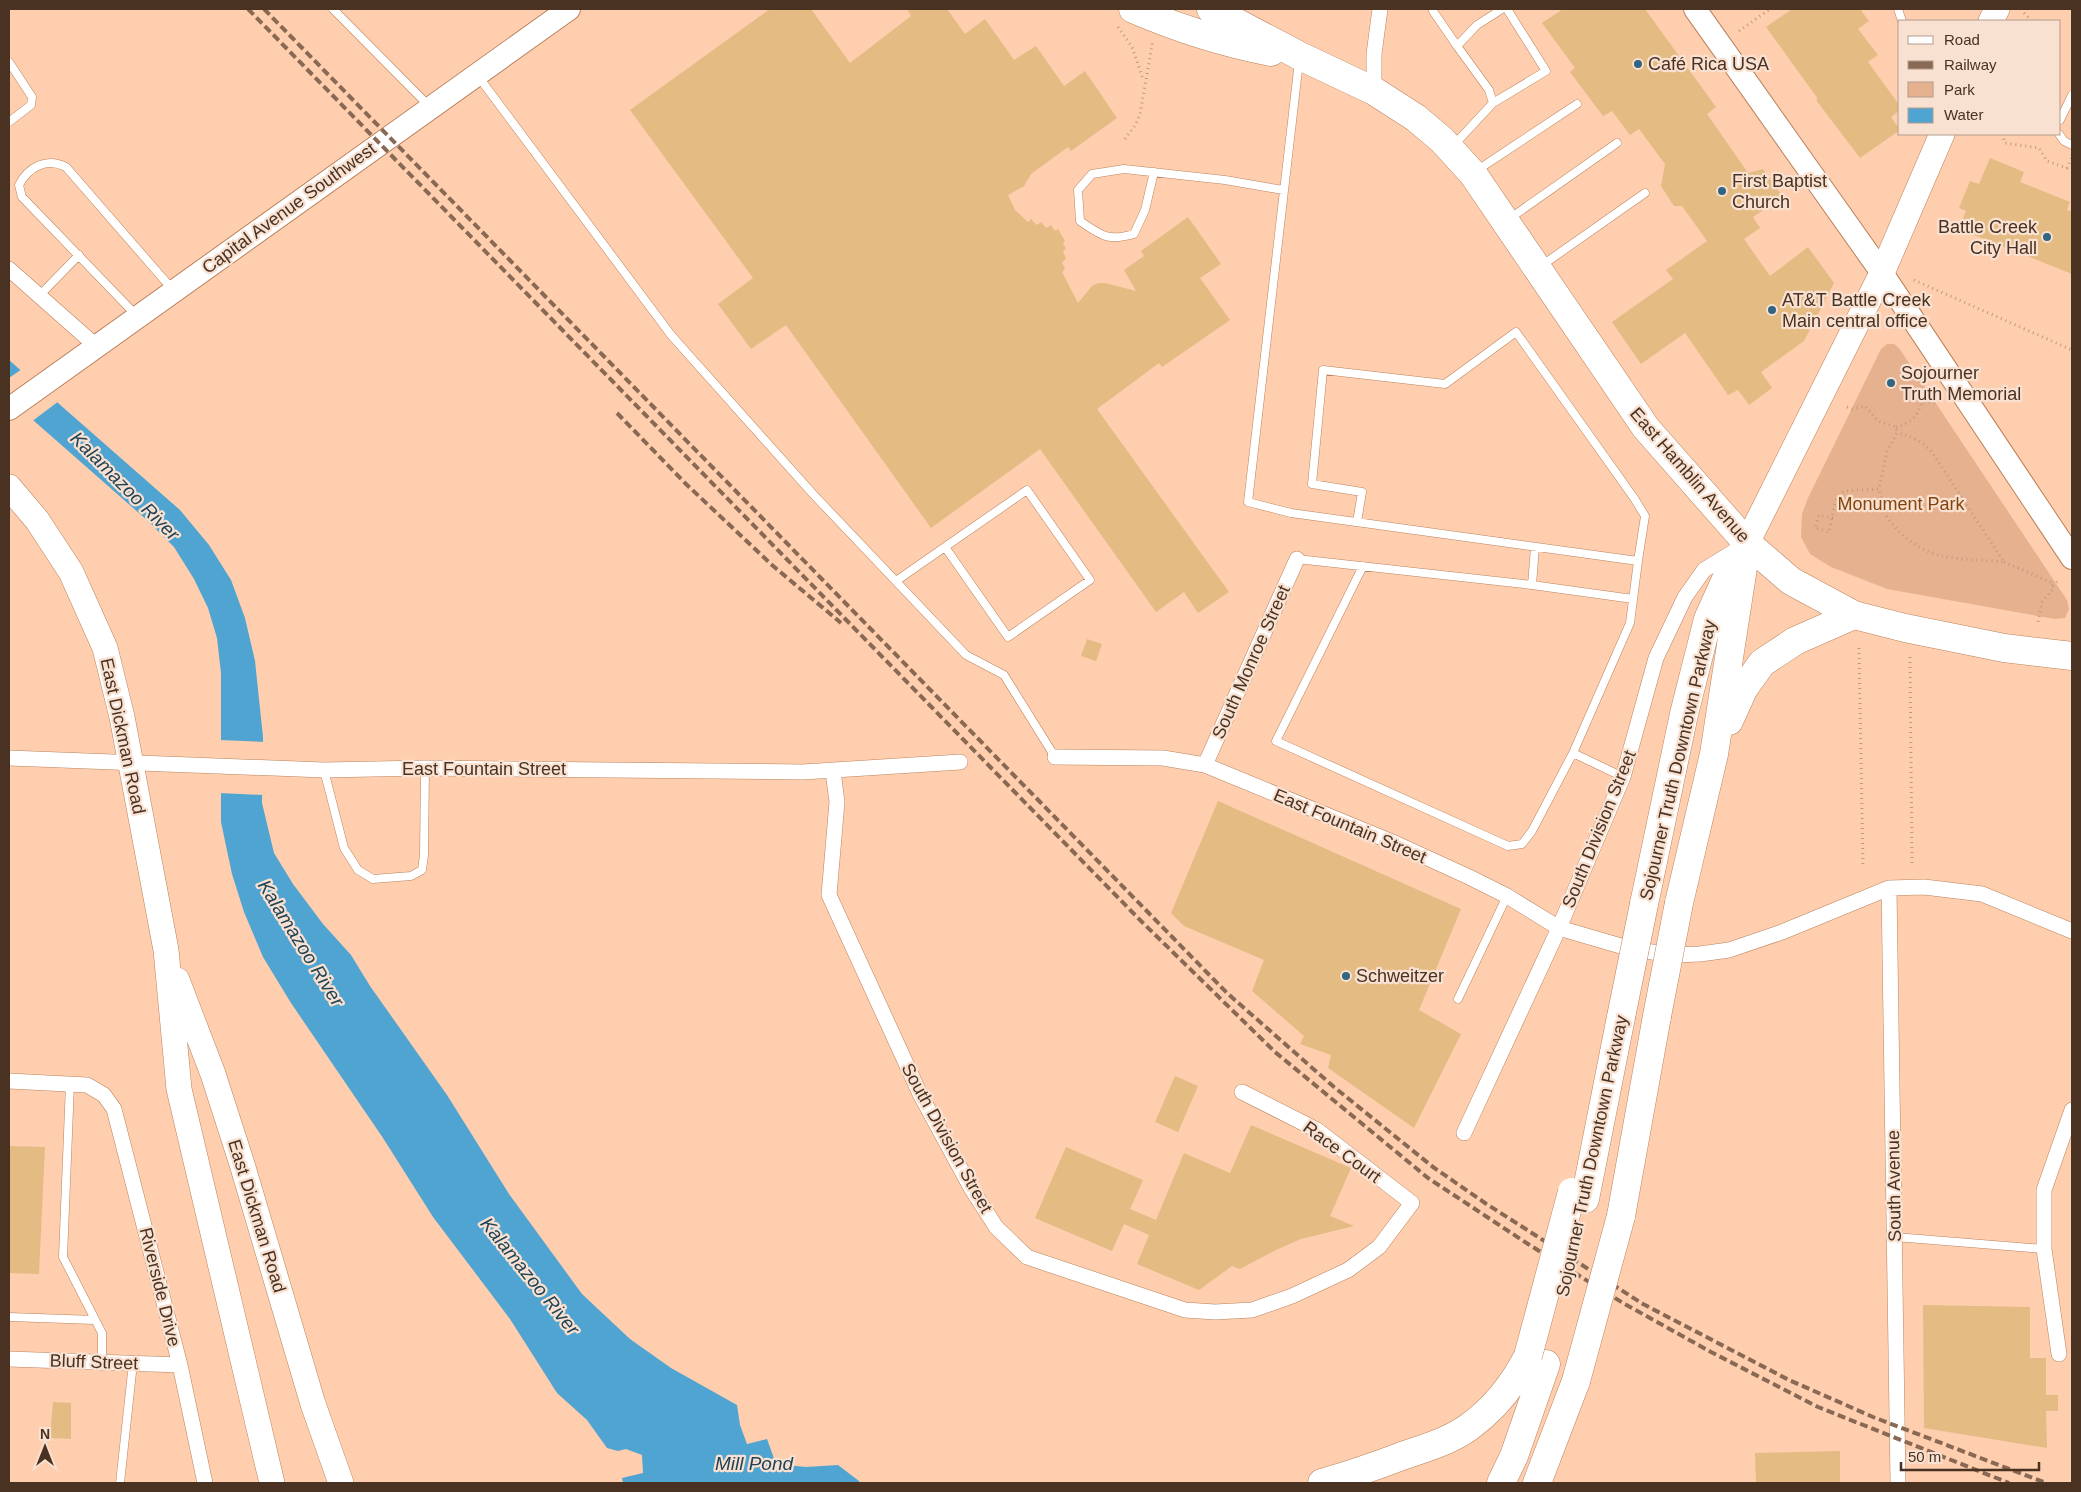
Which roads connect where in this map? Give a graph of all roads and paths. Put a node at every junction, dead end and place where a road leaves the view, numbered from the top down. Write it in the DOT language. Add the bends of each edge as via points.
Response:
graph roads {
  1 [pos="333,9"];
  2 [pos="569,9"];
  3 [pos="1211,9"];
  4 [pos="1380,9"];
  5 [pos="1433,9"];
  6 [pos="1502,9"];
  7 [pos="1507,9"];
  8 [pos="1695,9"];
  9 [pos="1770,9"];
  10 [pos="2024,13"];
  11 [pos="1125,17"];
  12 [pos="2031,20"];
  13 [pos="1739,31"];
  14 [pos="1156,33"];
  15 [pos="1458,46"];
  16 [pos="1300,56"];
  17 [pos="9,62"];
  18 [pos="477,74"];
  19 [pos="1144,82"];
  20 [pos="1374,91"];
  21 [pos="2072,95"];
  22 [pos="1493,103"];
  23 [pos="1577,104"];
  24 [pos="431,107"];
  25 [pos="2061,118"];
  26 [pos="9,122"];
  27 [pos="1942,135"];
  28 [pos="2002,135"];
  29 [pos="2059,135"];
  30 [pos="1125,139"];
  31 [pos="1617,143"];
  32 [pos="2072,145"];
  33 [pos="1450,149"];
  34 [pos="2072,156"];
  35 [pos="1154,172"];
  36 [pos="1473,174"];
  37 [pos="1283,190"];
  38 [pos="1645,193"];
  39 [pos="1505,222"];
  40 [pos="79,256"];
  41 [pos="9,269"];
  42 [pos="1537,269"];
  43 [pos="1882,273"];
  44 [pos="1914,280"];
  45 [pos="174,291"];
  46 [pos="39,296"];
  47 [pos="138,317"];
  48 [pos="96,346"];
  49 [pos="2072,350"];
  50 [pos="1940,400"];
  51 [pos="1847,407"];
  52 [pos="9,409"];
  53 [pos="1896,426"];
  54 [pos="1897,433"];
  55 [pos="9,487"];
  56 [pos="1879,489"];
  57 [pos="1832,518"];
  58 [pos="1357,522"];
  59 [pos="1747,542"];
  60 [pos="1535,547"];
  61 [pos="945,548"];
  62 [pos="2072,558"];
  63 [pos="1297,559"];
  64 [pos="1638,561"];
  65 [pos="2004,562"];
  66 [pos="1363,566"];
  67 [pos="2060,580"];
  68 [pos="896,581"];
  69 [pos="1532,585"];
  70 [pos="2052,585"];
  71 [pos="1633,600"];
  72 [pos="1854,615"];
  73 [pos="2038,622"];
  74 [pos="1859,648"];
  75 [pos="2072,656"];
  76 [pos="1910,657"];
  77 [pos="1573,754"];
  78 [pos="1714,754"];
  79 [pos="1055,757"];
  80 [pos="9,758"];
  81 [pos="960,762"];
  82 [pos="130,763"];
  83 [pos="1205,765"];
  84 [pos="425,768"];
  85 [pos="324,770"];
  86 [pos="833,771"];
  87 [pos="1623,777"];
  88 [pos="1912,864"];
  89 [pos="1863,868"];
  90 [pos="1889,888"];
  91 [pos="1507,896"];
  92 [pos="1559,928"];
  93 [pos="2072,931"];
  94 [pos="166,950"];
  95 [pos="1458,999"];
  96 [pos="9,1081"];
  97 [pos="70,1084"];
  98 [pos="1242,1092"];
  99 [pos="2072,1110"];
  100 [pos="1464,1133"];
  101 [pos="1412,1203"];
  102 [pos="1895,1237"];
  103 [pos="2044,1249"];
  104 [pos="9,1317"];
  105 [pos="95,1320"];
  106 [pos="2059,1354"];
  107 [pos="9,1359"];
  108 [pos="1537,1360"];
  109 [pos="102,1362"];
  110 [pos="133,1363"];
  111 [pos="180,1365"];
  112 [pos="120,1483"];
  113 [pos="205,1483"];
  114 [pos="272,1483"];
  115 [pos="342,1483"];
  116 [pos="1322,1483"];
  117 [pos="1501,1483"];
  118 [pos="1538,1483"];
  119 [pos="1898,1483"];
  1 -- 24 [label="lane"];
  2 -- 18 [label="street, Capital Avenue Southwest"];
  3 -- 16 [label="highway"];
  4 -- 20 [label="street" via="1374,54"];
  5 -- 15 [label="lane"];
  6 -- 15 [label="lane" via="1477,25"];
  7 -- 22 [label="lane" via="1546,71"];
  8 -- 43 [label="street"];
  9 -- 13 [label="path"];
  10 -- 12 [label="path"];
  11 -- 16 [label="highway" via="1161,21 1247,47"];
  11 -- 19 [label="path"];
  14 -- 19 [label="path"];
  15 -- 22 [label="lane" via="1489,90"];
  16 -- 20 [label="highway, East Hamblin Avenue"];
  16 -- 37 [label="lane"];
  17 -- 26 [label="lane" via="32,97 31,105"];
  18 -- 24 [label="street, Capital Avenue Southwest"];
  18 -- 68 [label="lane" via="671,335 813,494"];
  19 -- 30 [label="path" via="1140,114"];
  20 -- 33 [label="highway, East Hamblin Avenue" via="1416,118"];
  21 -- 25 [label="lane"];
  22 -- 33 [label="lane"];
  23 -- 36 [label="lane"];
  24 -- 45 [label="street, Capital Avenue Southwest"];
  27 -- 43 [label="main road"];
  28 -- 34 [label="path" via="2005,142 2039,148 2047,161 2067,168"];
  29 -- 32 [label="lane"];
  31 -- 39 [label="lane"];
  33 -- 36 [label="highway, East Hamblin Avenue"];
  35 -- 35 [label="lane" via="1124,168 1092,174 1078,190 1080,220 1100,235 1118,239 1134,234 1145,210"];
  35 -- 37 [label="lane"];
  36 -- 39 [label="highway, East Hamblin Avenue"];
  37 -- 58 [label="lane" via="1248,502 1291,513"];
  38 -- 42 [label="lane"];
  39 -- 42 [label="highway, East Hamblin Avenue"];
  40 -- 45 [label="lane" via="22,197 19,185 23,176 45,162 56,162 66,167"];
  40 -- 46 [label="lane"];
  40 -- 47 [label="lane"];
  41 -- 46 [label="street"];
  42 -- 59 [label="highway, East Hamblin Avenue" via="1646,428"];
  43 -- 59 [label="main road"];
  43 -- 62 [label="street"];
  44 -- 49 [label="path"];
  45 -- 47 [label="street, Capital Avenue Southwest"];
  46 -- 48 [label="street"];
  47 -- 48 [label="street, Capital Avenue Southwest"];
  48 -- 52 [label="street, Capital Avenue Southwest"];
  50 -- 53 [label="path" via="1936,403 1922,402 1911,421"];
  51 -- 53 [label="path" via="1865,406 1878,421"];
  53 -- 54 [label="path"];
  54 -- 56 [label="path" via="1887,451"];
  54 -- 65 [label="path" via="1919,439 1932,452"];
  55 -- 82 [label="main road, East Dickman Road" via="37,520 71,572 105,648"];
  56 -- 57 [label="path" via="1841,493 1837,496"];
  56 -- 65 [label="path" via="1886,515 1898,531 1931,553"];
  57 -- 57 [label="path" via="1819,515 1815,528 1829,532"];
  58 -- 60 [label="lane"];
  58 -- 64 [label="lane" via="1362,492 1312,484 1324,370 1446,384 1516,332 1645,516"];
  59 -- 72 [label="highway, East Hamblin Avenue" via="1791,581"];
  59 -- 78 [label="highway, Sojourner Truth Downtown Parkway"];
  59 -- 87 [label="street, South Division Street" via="1704,570 1685,597 1656,658"];
  59 -- 108 [label="highway, Sojourner Truth Downtown Parkway, bridge" via="1708,619 1684,714 1593,1159 1578,1195"];
  60 -- 64 [label="lane"];
  60 -- 69 [label="lane"];
  61 -- 61 [label="lane" via="1028,490 1090,580 1008,637"];
  61 -- 68 [label="lane"];
  63 -- 66 [label="lane"];
  63 -- 83 [label="street, South Monroe Street"];
  64 -- 71 [label="lane"];
  65 -- 70 [label="path"];
  66 -- 69 [label="lane"];
  66 -- 77 [label="lane" via="1276,741 1508,846 1522,844 1532,832"];
  67 -- 70 [label="path"];
  68 -- 79 [label="lane" via="966,655 1004,675"];
  69 -- 71 [label="lane"];
  70 -- 73 [label="path" via="2054,588 2042,602"];
  71 -- 77 [label="lane" via="1630,623"];
  72 -- 75 [label="highway, East Hamblin Avenue" via="2004,648"];
  72 -- 78 [label="highway" via="1795,641 1762,663 1744,688"];
  74 -- 89 [label="path"];
  76 -- 88 [label="path"];
  77 -- 87 [label="lane"];
  78 -- 118 [label="highway, Sojourner Truth Downtown Parkway, bridge" via="1679,903 1621,1216 1576,1381"];
  79 -- 83 [label="street, East Fountain Street" via="1163,758"];
  80 -- 82 [label="street, East Fountain Street"];
  81 -- 86 [label="street, East Fountain Street"];
  82 -- 85 [label="street, East Fountain Street"];
  82 -- 94 [label="main road, East Dickman Road"];
  83 -- 91 [label="street, East Fountain Street" via="1397,844"];
  84 -- 85 [label="street, East Fountain Street"];
  84 -- 85 [label="lane" via="422,870 411,876 372,879 358,870 344,848"];
  84 -- 86 [label="street, East Fountain Street"];
  86 -- 101 [label="street, South Division Street" via="837,802 829,895 920,1094 971,1188 996,1227 1026,1257 1185,1310 1252,1310 1348,1270 1379,1246"];
  87 -- 92 [label="street, South Division Street"];
  90 -- 92 [label="street, East Fountain Street" via="1782,932 1729,950 1700,954 1631,949"];
  90 -- 93 [label="street" via="1924,887 1982,894"];
  90 -- 102 [label="street, South Avenue"];
  91 -- 92 [label="street, East Fountain Street"];
  91 -- 95 [label="lane"];
  92 -- 100 [label="street, South Division Street"];
  94 -- 114 [label="main road, East Dickman Road" via="178,1089"];
  94 -- 115 [label="main road, East Dickman Road" via="213,1074 314,1404"];
  96 -- 97 [label="street"];
  97 -- 105 [label="lane" via="63,1257"];
  97 -- 111 [label="street, Riverside Drive" via="87,1085 104,1095 117,1117"];
  98 -- 101 [label="street, Race Court" via="1317,1130"];
  99 -- 103 [label="street" via="2044,1190"];
  102 -- 103 [label="lane"];
  102 -- 119 [label="street, South Avenue"];
  103 -- 106 [label="street"];
  104 -- 105 [label="lane"];
  105 -- 109 [label="lane" via="102,1334"];
  107 -- 109 [label="street, Bluff Street"];
  108 -- 116 [label="highway" via="1520,1373 1486,1414 1468,1428 1437,1444"];
  108 -- 117 [label="highway, Sojourner Truth Downtown Parkway" via="1514,1456"];
  109 -- 110 [label="street, Bluff Street"];
  110 -- 111 [label="street, Bluff Street"];
  110 -- 112 [label="lane"];
  111 -- 113 [label="street, Riverside Drive"];
}
